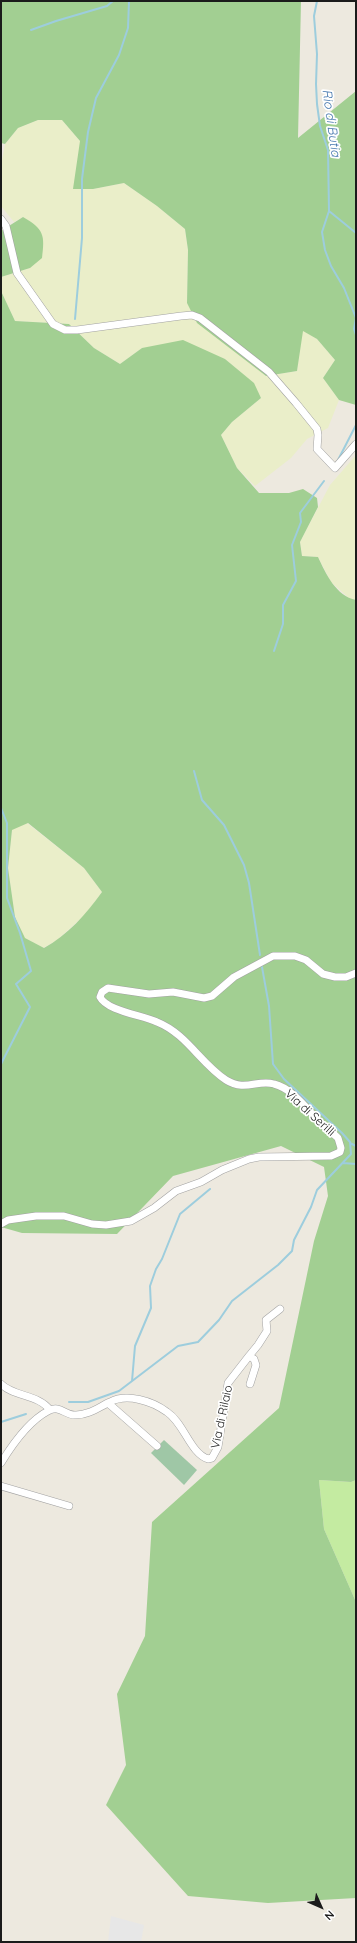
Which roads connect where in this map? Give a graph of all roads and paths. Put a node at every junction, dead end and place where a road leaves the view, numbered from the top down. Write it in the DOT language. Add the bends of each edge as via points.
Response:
graph roads {
  1 [pos="1,219"];
  2 [pos="356,444"];
  3 [pos="356,974"];
  4 [pos="1,1224"];
  5 [pos="280,1309"];
  6 [pos="249,1356"];
  7 [pos="1,1384"];
  8 [pos="250,1384"];
  9 [pos="108,1403"];
  10 [pos="50,1410"];
  11 [pos="158,1446"];
  12 [pos="1,1463"];
  13 [pos="1,1486"];
  14 [pos="69,1506"];
  1 -- 2 [label="street" via="6,226 17,273 53,324 65,330 77,330 181,316 192,315 200,318 269,372 316,429 318,449 335,468"];
  3 -- 4 [label="street, Via di Serilli" via="335,977 323,974 306,960 295,956 273,956 234,977 212,996 204,998 173,992 149,994 108,988 100,997 106,1005 154,1020 172,1029 228,1081 247,1086 273,1083 294,1095 338,1138 341,1148 336,1154 260,1157 249,1160 176,1191 131,1221 106,1225 53,1216 8,1220"];
  5 -- 6 [label="street, Via di Rilaio" via="266,1320 267,1331"];
  6 -- 8 [label="street, Via di Rilaio" via="254,1359 256,1365"];
  6 -- 9 [label="street, Via di Rilaio" via="228,1383 218,1447 208,1460 199,1453 178,1422 163,1409 128,1398"];
  7 -- 10 [label="street" via="8,1390 46,1405"];
  9 -- 10 [label="street, Via di Rilaio" via="76,1416 61,1409"];
  9 -- 11 [label="street"];
  10 -- 12 [label="street" via="33,1423"];
  13 -- 14 [label="street"];
}
